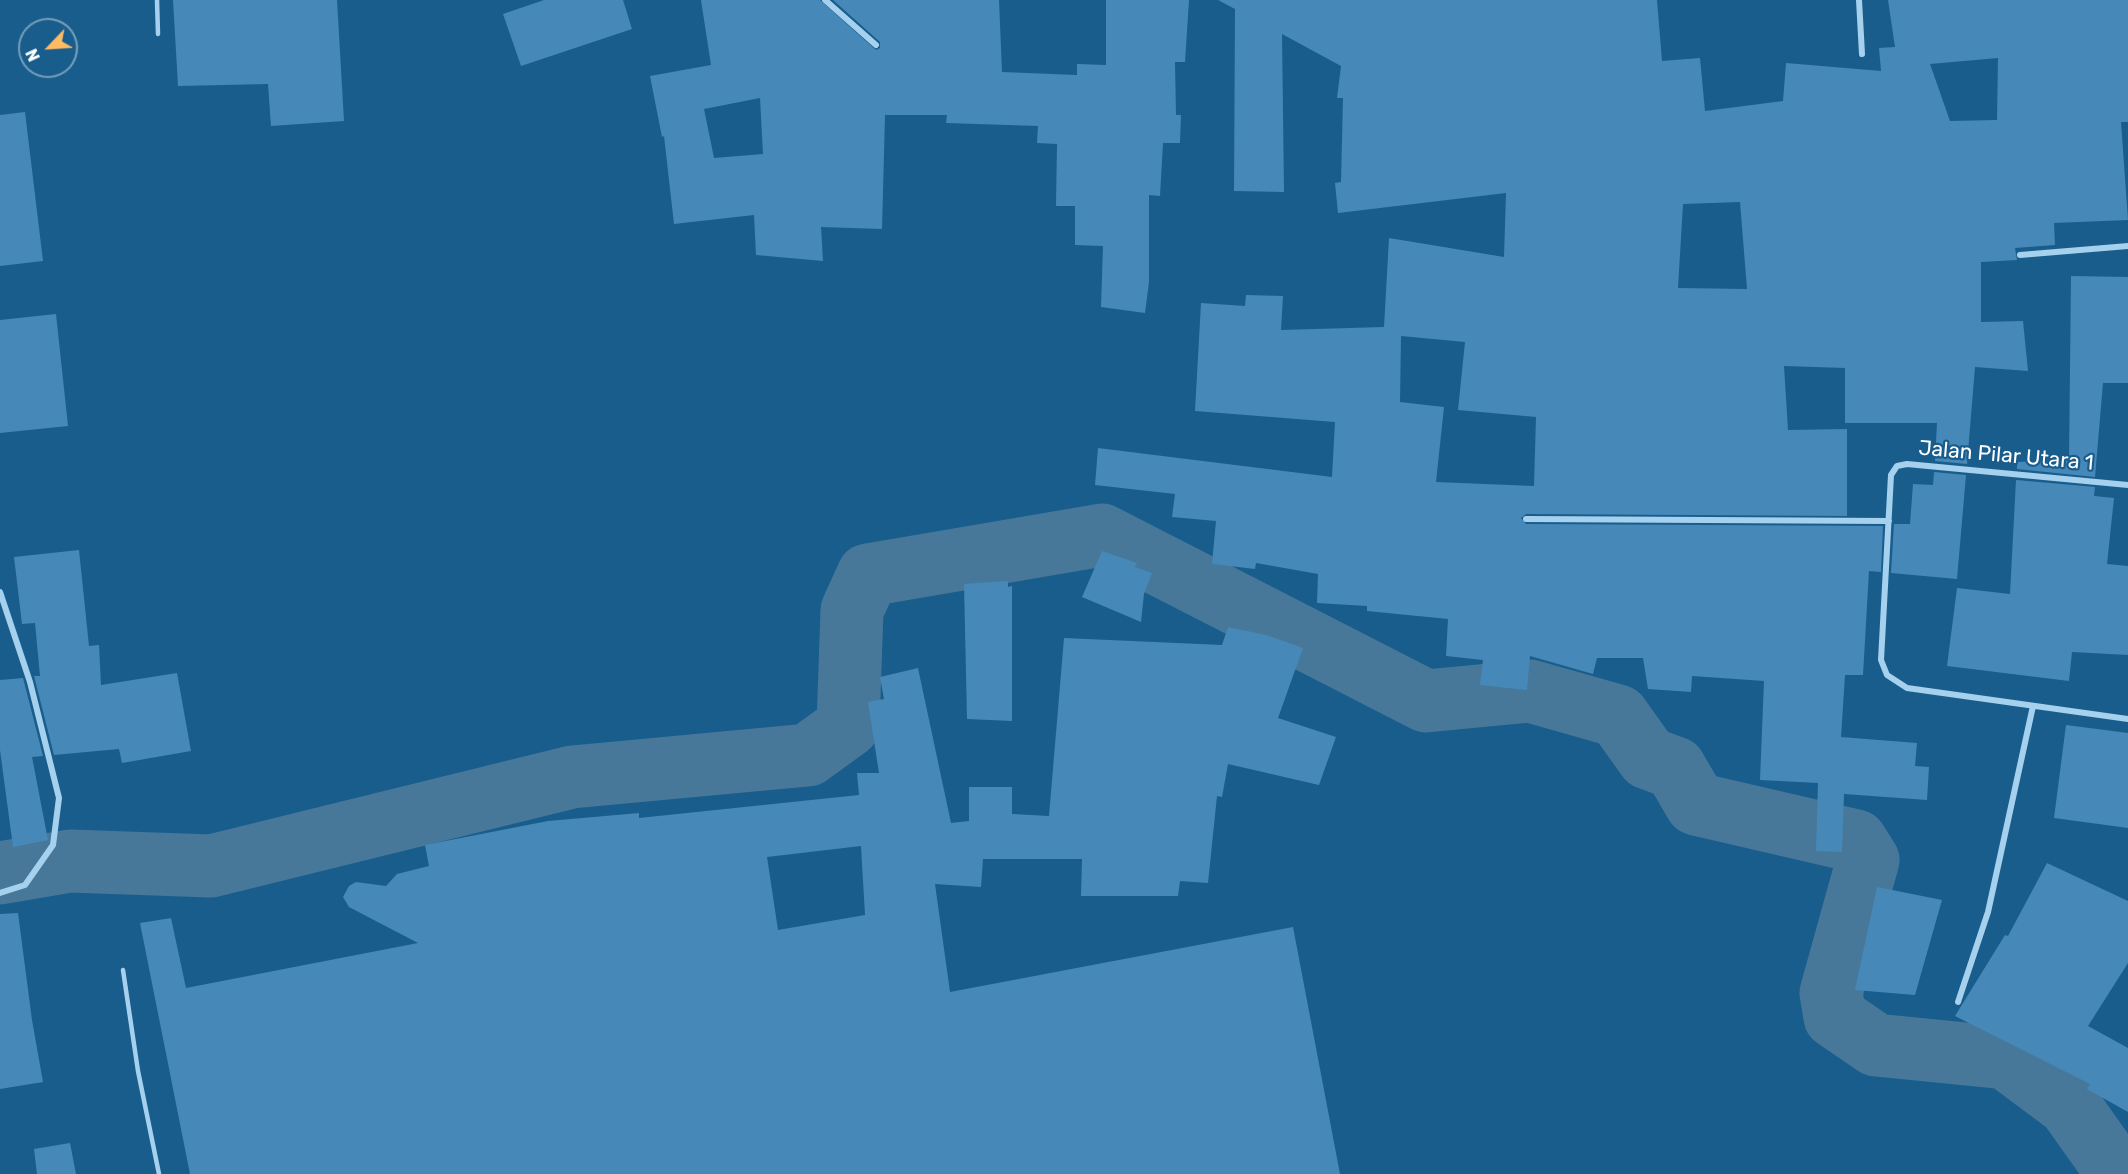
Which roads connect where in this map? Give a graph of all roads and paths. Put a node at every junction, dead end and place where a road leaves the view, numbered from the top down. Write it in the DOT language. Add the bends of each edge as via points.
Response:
graph roads {
  1 [pos="157,0"];
  2 [pos="825,0"];
  3 [pos="1859,0"];
  4 [pos="158,34"];
  5 [pos="876,45"];
  6 [pos="1862,54"];
  7 [pos="2128,246"];
  8 [pos="2020,255"];
  9 [pos="2128,484"];
  10 [pos="1526,519"];
  11 [pos="1889,520"];
  12 [pos="0,592"];
  13 [pos="2033,706"];
  14 [pos="2128,719"];
  15 [pos="0,893"];
  16 [pos="123,970"];
  17 [pos="1958,1002"];
  18 [pos="159,1174"];
  1 -- 4 [label="lane"];
  2 -- 5 [label="street"];
  3 -- 6 [label="street"];
  7 -- 8 [label="street"];
  9 -- 11 [label="street, Jalan Pilar Utara 1" via="1907,464 1897,466 1891,475"];
  10 -- 11 [label="street"];
  11 -- 13 [label="street, Jalan Pilar Utara 1" via="1881,660 1887,675 1907,688"];
  12 -- 15 [label="street" via="30,682 58,798 53,845 25,885"];
  13 -- 14 [label="street"];
  13 -- 17 [label="street" via="1988,912"];
  16 -- 18 [label="lane"];
}
